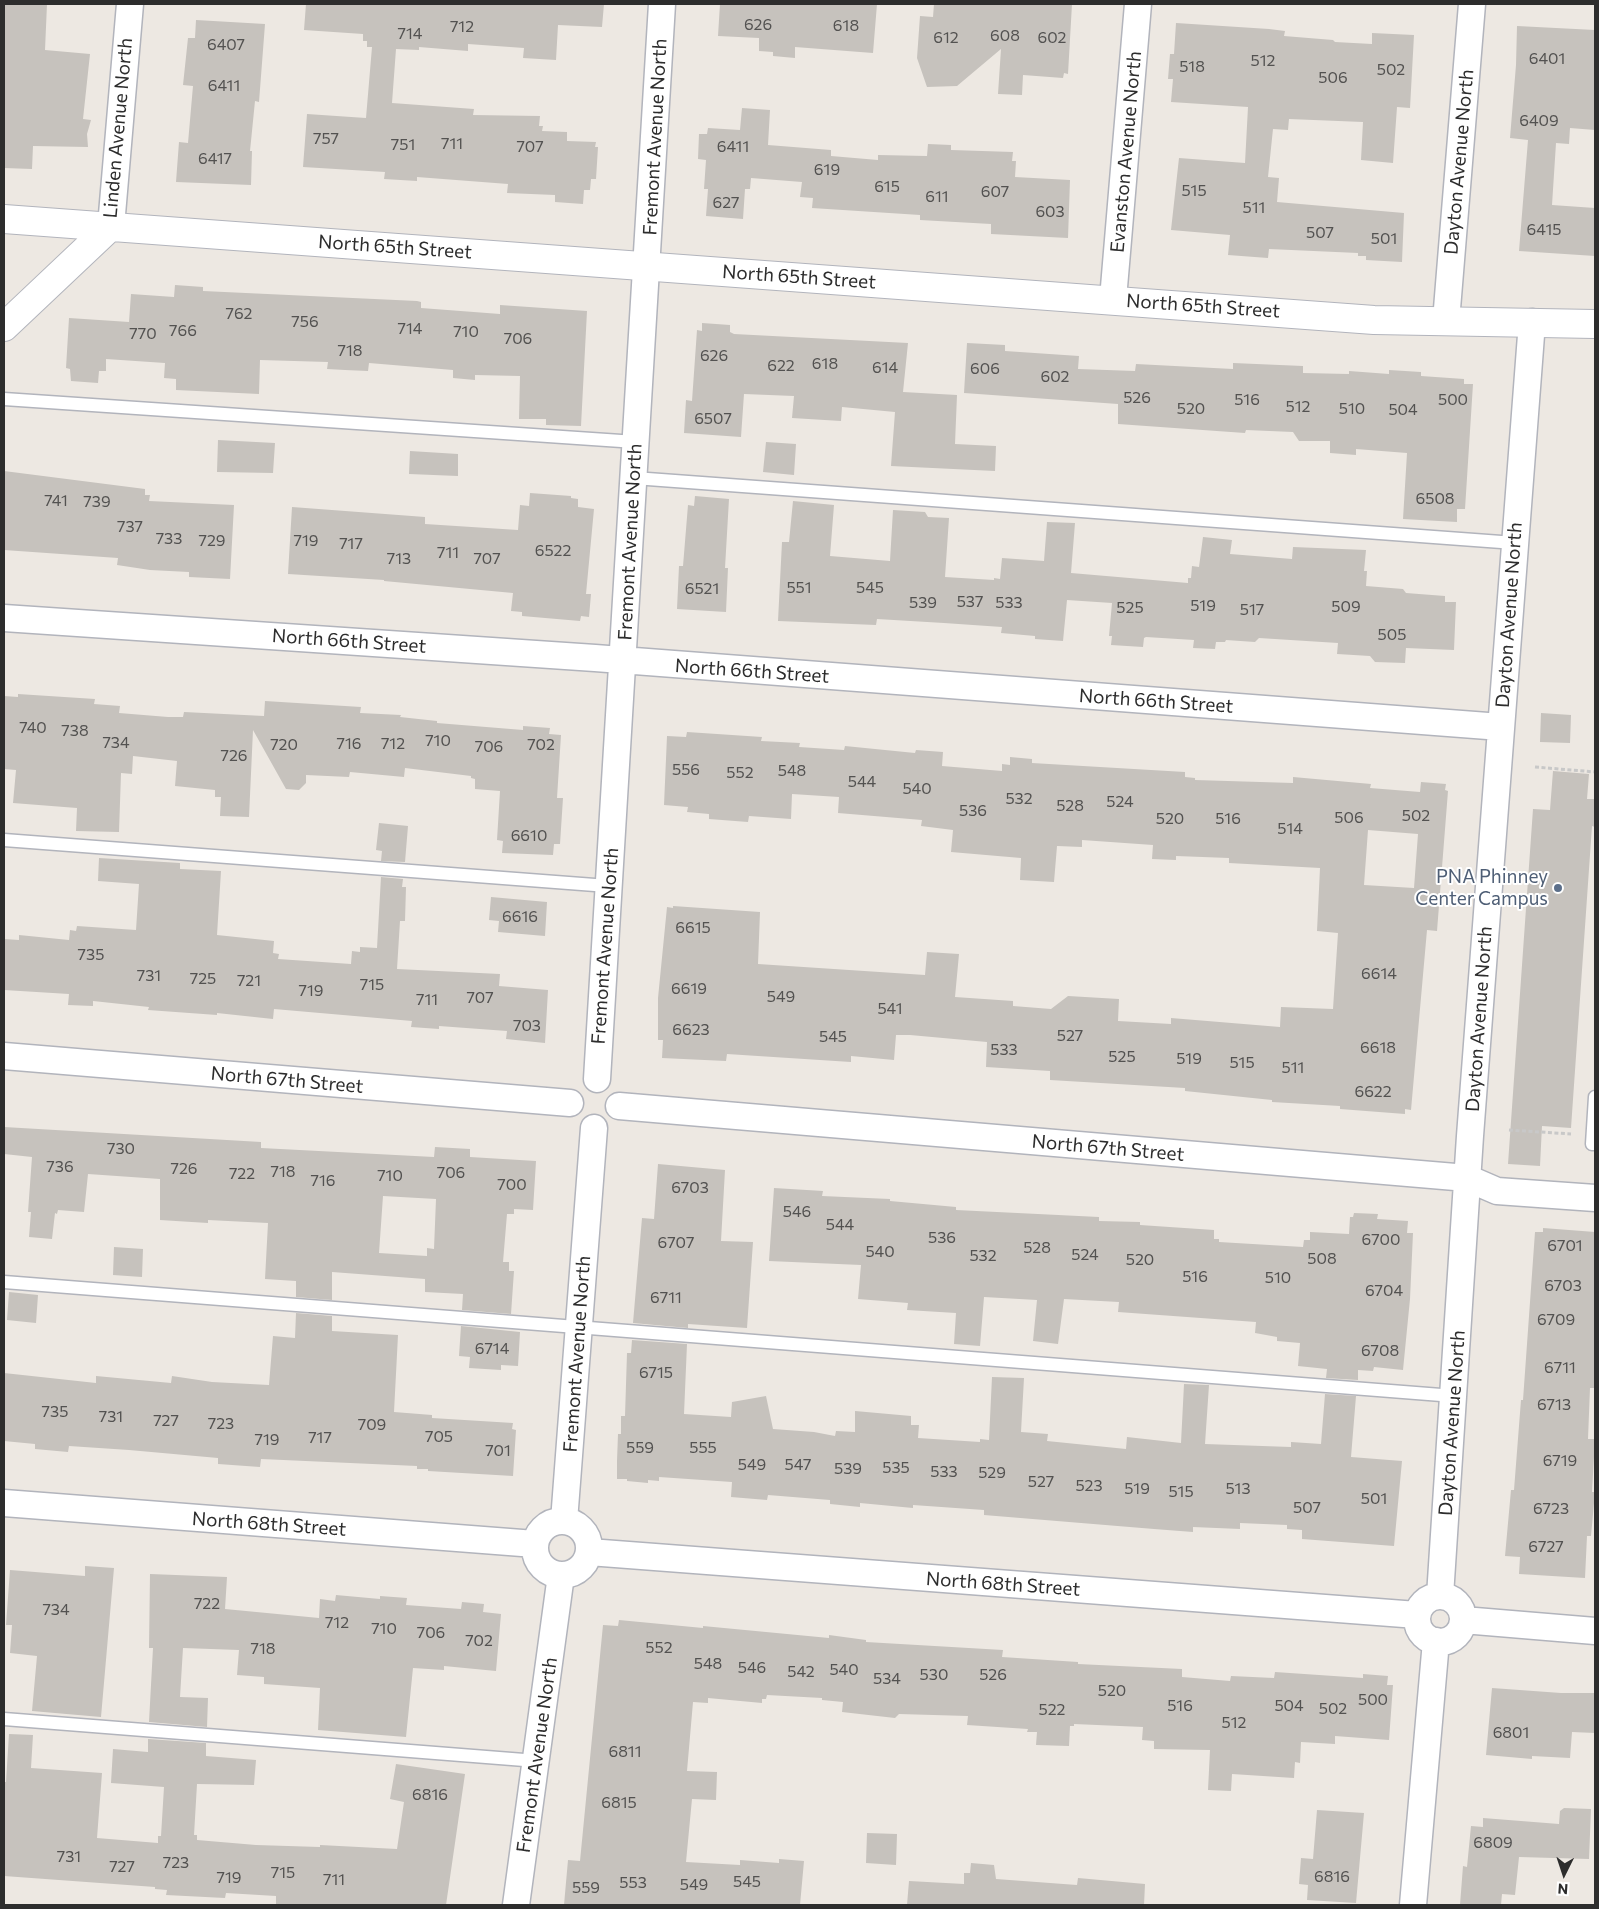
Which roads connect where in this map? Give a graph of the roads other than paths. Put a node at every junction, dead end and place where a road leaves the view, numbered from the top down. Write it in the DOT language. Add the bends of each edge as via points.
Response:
graph roads {
  1 [pos="130,4"];
  2 [pos="662,4"];
  3 [pos="1138,4"];
  4 [pos="1472,4"];
  5 [pos="4,219"];
  6 [pos="111,226"];
  7 [pos="647,266"];
  8 [pos="1113,299"];
  9 [pos="1446,321"];
  10 [pos="1532,322"];
  11 [pos="1595,324"];
  12 [pos="4,327"];
  13 [pos="4,399"];
  14 [pos="636,442"];
  15 [pos="634,478"];
  16 [pos="1515,543"];
  17 [pos="4,618"];
  18 [pos="624,661"];
  19 [pos="1501,727"];
  20 [pos="4,840"];
  21 [pos="608,886"];
  22 [pos="4,1056"];
  23 [pos="597,1079"];
  24 [pos="1595,1097"];
  25 [pos="570,1103"];
  26 [pos="619,1106"];
  27 [pos="594,1128"];
  28 [pos="1595,1144"];
  29 [pos="1467,1178"];
  30 [pos="1595,1198"];
  31 [pos="4,1282"];
  32 [pos="579,1325"];
  33 [pos="1454,1396"];
  34 [pos="4,1503"];
  35 [pos="564,1521"];
  36 [pos="535,1544"];
  37 [pos="589,1552"];
  38 [pos="561,1575"];
  39 [pos="1440,1596"];
  40 [pos="1417,1615"];
  41 [pos="1463,1620"];
  42 [pos="1595,1631"];
  43 [pos="1436,1641"];
  44 [pos="4,1719"];
  45 [pos="537,1761"];
  46 [pos="516,1905"];
  47 [pos="1413,1905"];
  1 -- 6 [label="street, Linden Avenue North"];
  2 -- 7 [label="street, Fremont Avenue North"];
  3 -- 8 [label="street, Evanston Avenue North"];
  4 -- 9 [label="street, Dayton Avenue North"];
  5 -- 6 [label="street, North 65th Street"];
  6 -- 7 [label="street, North 65th Street"];
  6 -- 12 [label="street, Linden Avenue North"];
  7 -- 8 [label="street, North 65th Street"];
  7 -- 14 [label="street, Fremont Avenue North"];
  8 -- 9 [label="street, North 65th Street" via="1374,320"];
  9 -- 10 [label="street, North 65th Street"];
  10 -- 11 [label="street, North 65th Street"];
  10 -- 16 [label="street, Dayton Avenue North"];
  13 -- 14 [label="lane"];
  14 -- 15 [label="street, Fremont Avenue North"];
  15 -- 16 [label="lane"];
  15 -- 18 [label="street, Fremont Avenue North"];
  16 -- 19 [label="street, Dayton Avenue North"];
  17 -- 18 [label="street, North 66th Street"];
  18 -- 19 [label="street, North 66th Street"];
  18 -- 21 [label="street, Fremont Avenue North"];
  19 -- 29 [label="street, Dayton Avenue North"];
  20 -- 21 [label="lane"];
  21 -- 23 [label="street, Fremont Avenue North"];
  22 -- 25 [label="street, North 67th Street"];
  23 -- 25 [label="street" via="577,1086"];
  23 -- 26 [label="street" via="614,1087"];
  24 -- 28 [label="lane" via="1592,1144"];
  25 -- 27 [label="street" via="574,1118"];
  26 -- 27 [label="street" via="611,1122"];
  26 -- 29 [label="street, North 67th Street"];
  27 -- 32 [label="street, Fremont Avenue North"];
  29 -- 30 [label="street, North 67th Street" via="1497,1190"];
  29 -- 33 [label="street, Dayton Avenue North"];
  31 -- 32 [label="lane"];
  32 -- 33 [label="lane"];
  32 -- 35 [label="street, Fremont Avenue North"];
  33 -- 39 [label="street, Dayton Avenue North"];
  34 -- 36 [label="street, North 68th Street"];
  35 -- 36 [label="street" via="548,1525 540,1532"];
  35 -- 37 [label="street" via="581,1528"];
  36 -- 38 [label="street" via="539,1563 545,1570"];
  37 -- 38 [label="street" via="578,1570"];
  37 -- 40 [label="street, North 68th Street"];
  38 -- 45 [label="street, Fremont Avenue North"];
  39 -- 40 [label="street" via="1425,1602"];
  39 -- 41 [label="street" via="1459,1607"];
  40 -- 43 [label="street" via="1420,1630"];
  41 -- 42 [label="street"];
  41 -- 43 [label="street" via="1453,1637 1447,1641"];
  43 -- 47 [label="street"];
  44 -- 45 [label="lane"];
  45 -- 46 [label="street, Fremont Avenue North"];
}
